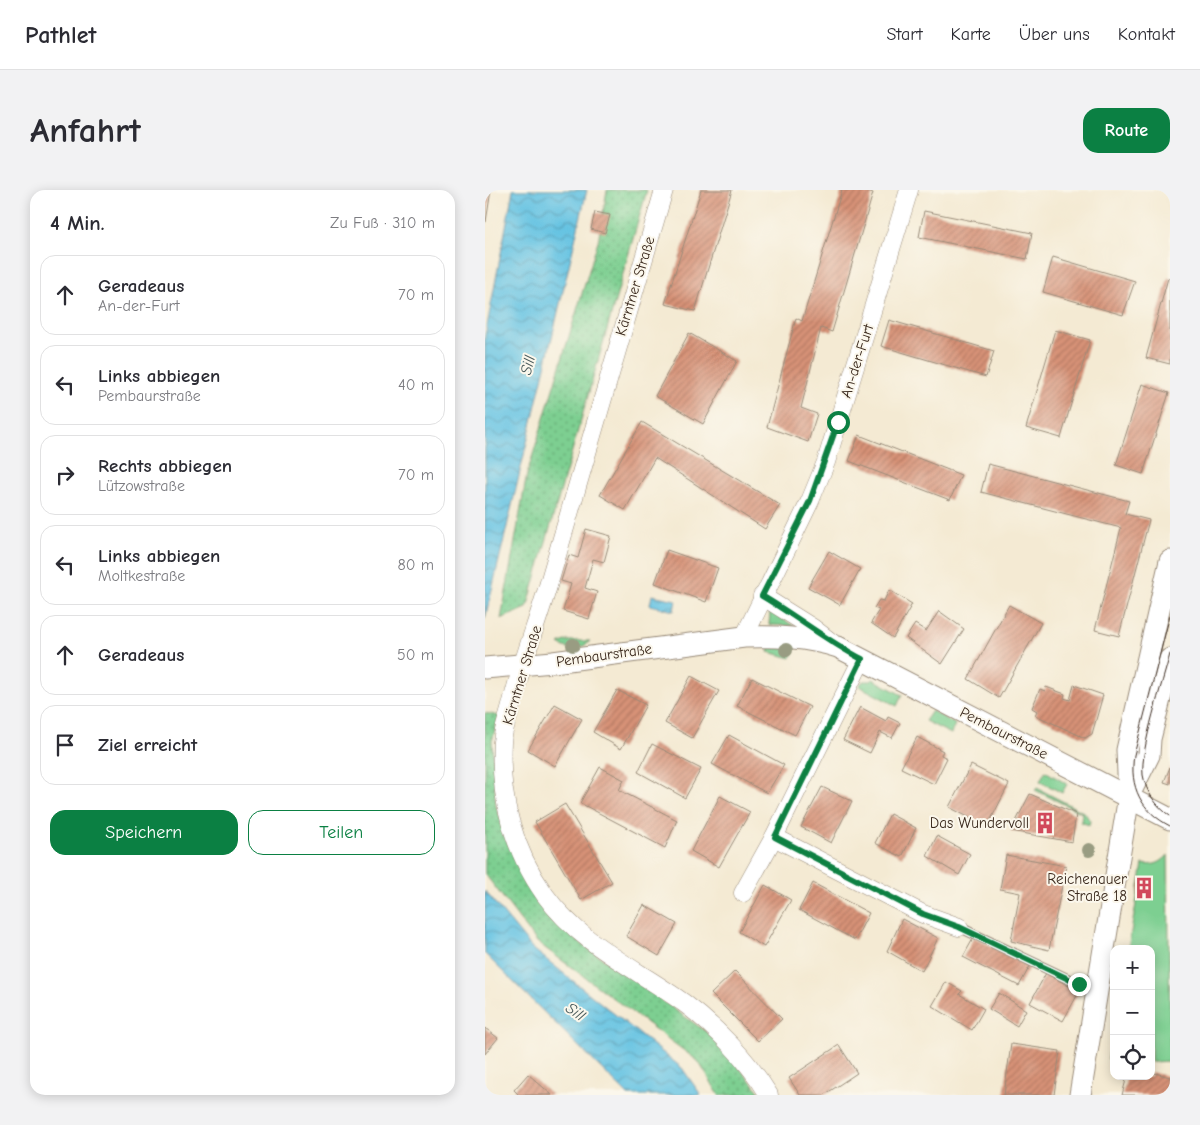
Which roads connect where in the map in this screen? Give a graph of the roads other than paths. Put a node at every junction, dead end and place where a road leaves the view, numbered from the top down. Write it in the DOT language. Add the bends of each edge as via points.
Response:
graph roads {
  1 [pos="664,190"];
  2 [pos="909,190"];
  3 [pos="1170,561"];
  4 [pos="762,596"];
  5 [pos="743,637"];
  6 [pos="838,647"];
  7 [pos="862,659"];
  8 [pos="1170,659"];
  9 [pos="522,665"];
  10 [pos="487,667"];
  11 [pos="1129,796"];
  12 [pos="1170,818"];
  13 [pos="775,837"];
  14 [pos="743,893"];
  15 [pos="959,927"];
  16 [pos="1081,985"];
  17 [pos="769,1095"];
  18 [pos="1079,1095"];
  1 -- 9 [label="street, Kärntner Straße"];
  2 -- 4 [label="street, An-der-Furt" via="826,462"];
  3 -- 11 [label="street" via="1127,750"];
  4 -- 5 [label="street, An-der-Furt"];
  4 -- 6 [label="street, Pembaurstraße"];
  5 -- 6 [label="street, Pembaurstraße" via="810,638"];
  5 -- 9 [label="street, Pembaurstraße"];
  6 -- 7 [label="street, Pembaurstraße"];
  7 -- 11 [label="street, Pembaurstraße"];
  7 -- 13 [label="street"];
  8 -- 11 [label="street" via="1149,755"];
  9 -- 10 [label="street, Pembaurstraße"];
  9 -- 17 [label="street, Kärntner Straße" via="502,743 505,803 513,836 528,867 545,895 580,933 684,1003 719,1032"];
  11 -- 12 [label="street, Pembaurstraße"];
  11 -- 18 [label="street"];
  13 -- 14 [label="street"];
  13 -- 15 [label="street" via="923,914"];
  15 -- 16 [label="lane"];
}
